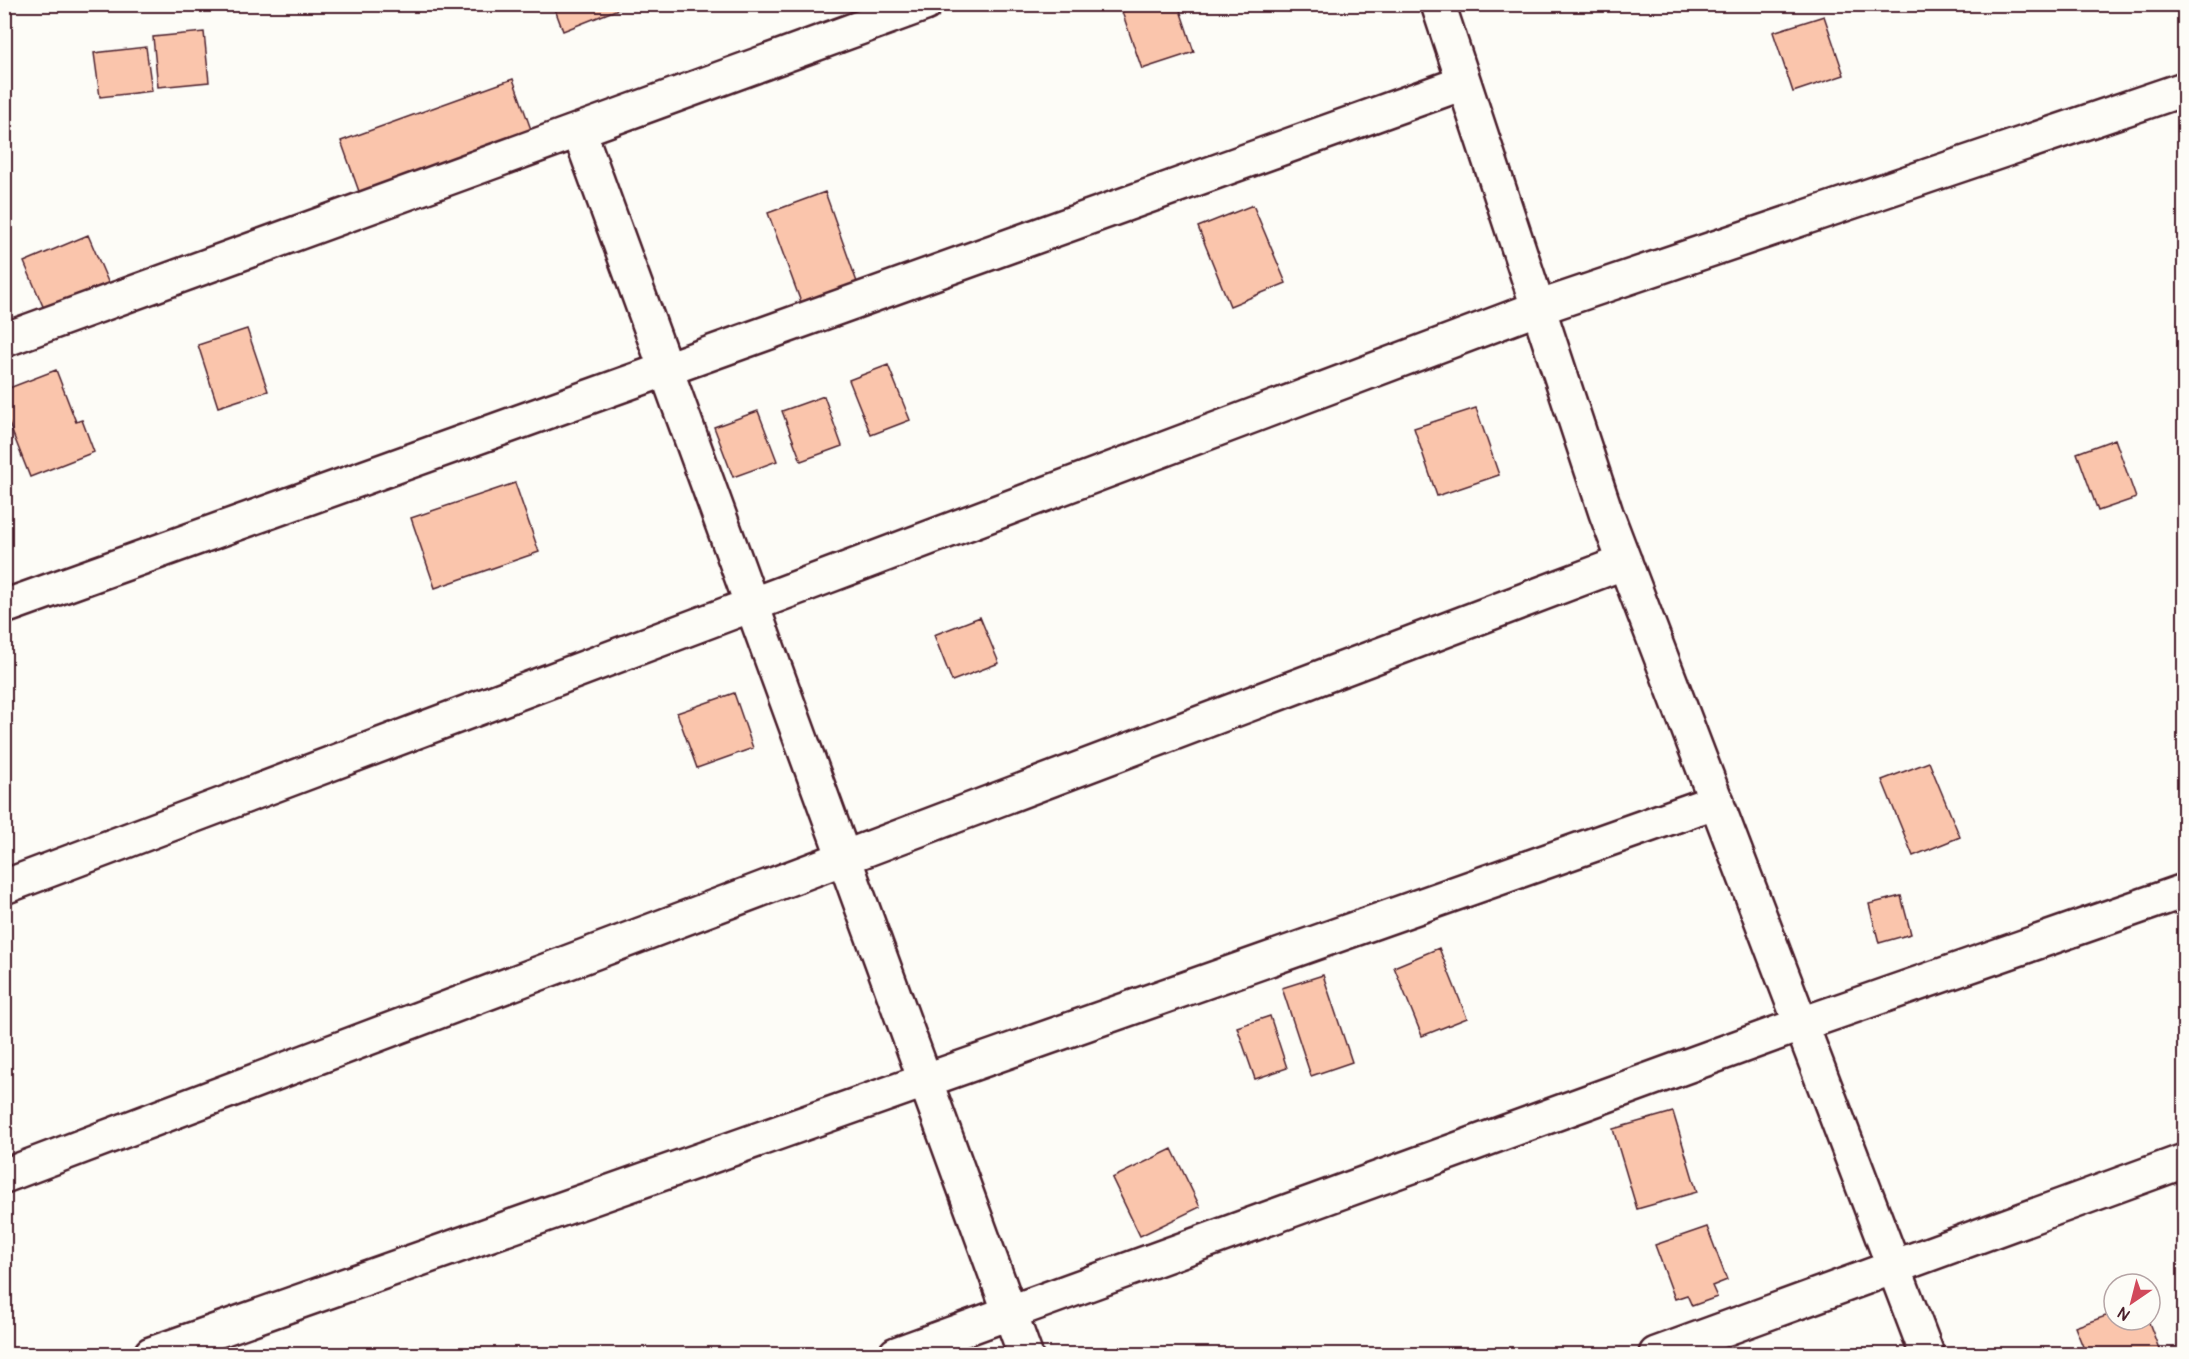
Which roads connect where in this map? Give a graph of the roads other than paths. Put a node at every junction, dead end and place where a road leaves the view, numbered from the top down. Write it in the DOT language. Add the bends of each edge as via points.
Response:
graph roads {
  1 [pos="925,4"];
  2 [pos="1438,4"];
  3 [pos="1464,82"];
  4 [pos="2184,89"];
  5 [pos="579,131"];
  6 [pos="1538,308"];
  7 [pos="4,340"];
  8 [pos="666,369"];
  9 [pos="1625,562"];
  10 [pos="752,605"];
  11 [pos="4,607"];
  12 [pos="1717,801"];
  13 [pos="844,858"];
  14 [pos="4,886"];
  15 [pos="2184,891"];
  16 [pos="1802,1024"];
  17 [pos="925,1081"];
  18 [pos="2184,1161"];
  19 [pos="4,1176"];
  20 [pos="1894,1269"];
  21 [pos="1010,1313"];
  22 [pos="151,1354"];
  23 [pos="896,1354"];
  24 [pos="1025,1354"];
  25 [pos="1656,1354"];
  26 [pos="1927,1354"];
  1 -- 5 [label="street"];
  2 -- 3 [label="street"];
  3 -- 6 [label="street"];
  3 -- 8 [label="street"];
  4 -- 6 [label="street"];
  5 -- 7 [label="street"];
  5 -- 8 [label="street"];
  6 -- 9 [label="street"];
  6 -- 10 [label="street"];
  8 -- 10 [label="street"];
  8 -- 11 [label="street"];
  9 -- 12 [label="street"];
  9 -- 13 [label="street"];
  10 -- 13 [label="street"];
  10 -- 14 [label="street"];
  12 -- 16 [label="street"];
  12 -- 17 [label="street"];
  13 -- 17 [label="street"];
  13 -- 19 [label="street"];
  15 -- 16 [label="street"];
  16 -- 20 [label="street"];
  16 -- 21 [label="street"];
  17 -- 21 [label="street"];
  17 -- 22 [label="street"];
  18 -- 20 [label="street"];
  20 -- 25 [label="street"];
  20 -- 26 [label="street"];
  21 -- 23 [label="street"];
  21 -- 24 [label="street"];
}
